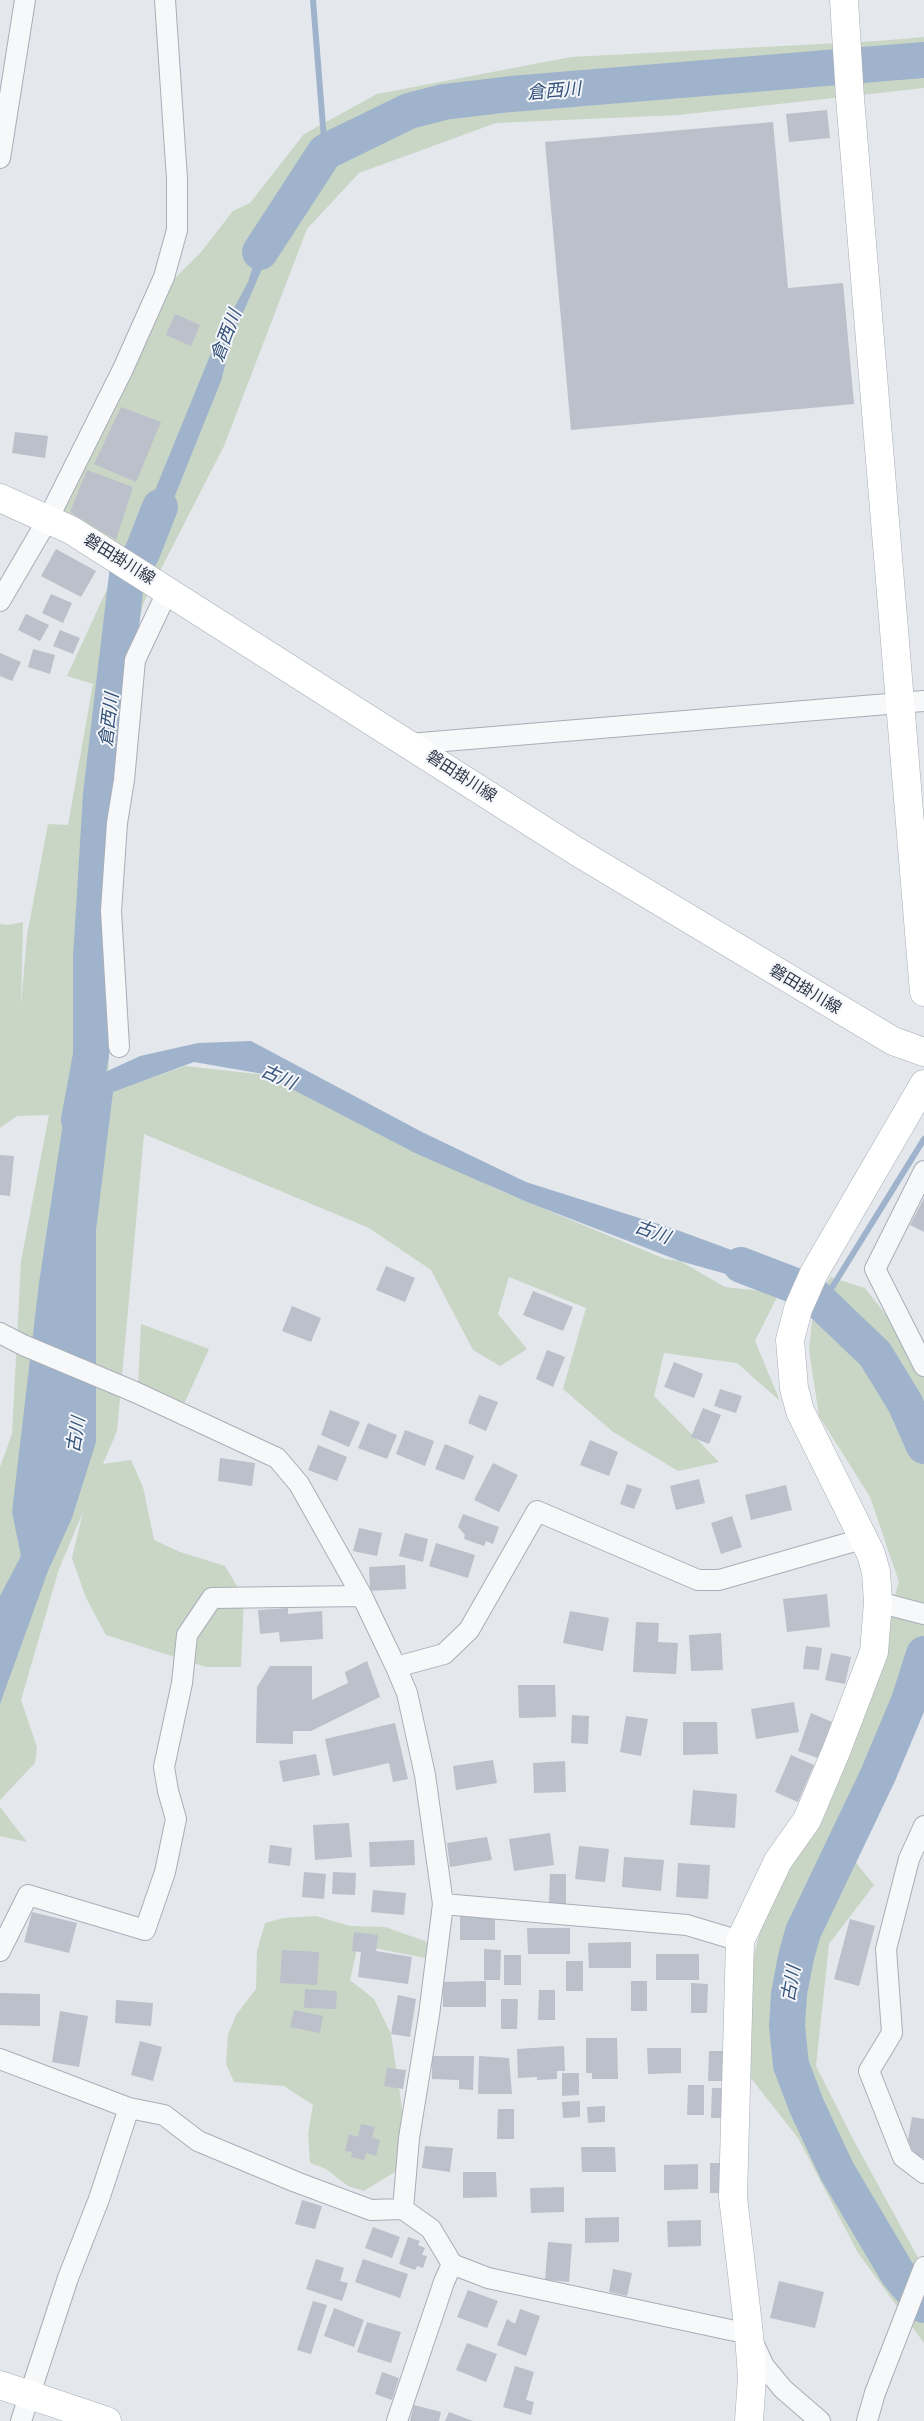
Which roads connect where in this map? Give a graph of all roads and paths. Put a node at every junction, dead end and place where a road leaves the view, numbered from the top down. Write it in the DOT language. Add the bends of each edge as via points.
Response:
graph roads {
  1 [pos="25,0"];
  2 [pos="165,0"];
  3 [pos="844,0"];
  4 [pos="0,158"];
  5 [pos="0,498"];
  6 [pos="48,519"];
  7 [pos="168,590"];
  8 [pos="0,601"];
  9 [pos="912,702"];
  10 [pos="409,744"];
  11 [pos="924,992"];
  12 [pos="120,1048"];
  13 [pos="924,1052"];
  14 [pos="924,1084"];
  15 [pos="924,1170"];
  16 [pos="0,1332"];
  17 [pos="924,1366"];
  18 [pos="862,1539"];
  19 [pos="362,1596"];
  20 [pos="884,1603"];
  21 [pos="924,1614"];
  22 [pos="396,1667"];
  23 [pos="924,1826"];
  24 [pos="442,1904"];
  25 [pos="740,1941"];
  26 [pos="0,1951"];
  27 [pos="0,2059"];
  28 [pos="129,2108"];
  29 [pos="924,2173"];
  30 [pos="403,2209"];
  31 [pos="452,2264"];
  32 [pos="923,2268"];
  33 [pos="749,2334"];
  34 [pos="0,2385"];
  35 [pos="31,2395"];
  36 [pos="21,2421"];
  37 [pos="107,2421"];
  38 [pos="397,2421"];
  39 [pos="749,2421"];
  40 [pos="820,2421"];
  41 [pos="867,2421"];
  1 -- 4 [label="street"];
  2 -- 6 [label="street" via="177,179 177,230 161,284 123,369"];
  3 -- 9 [label="street" via="850,98"];
  5 -- 6 [label="street, 磐田掛川線"];
  6 -- 7 [label="street, 磐田掛川線"];
  6 -- 8 [label="street"];
  7 -- 10 [label="street, 磐田掛川線"];
  7 -- 12 [label="street" via="135,660 117,824 110,912"];
  9 -- 10 [label="street"];
  9 -- 11 [label="street"];
  10 -- 13 [label="street, 磐田掛川線" via="750,957 892,1041"];
  14 -- 18 [label="street" via="814,1273 798,1309 790,1340 794,1388 800,1411"];
  15 -- 17 [label="street" via="875,1269"];
  16 -- 19 [label="street" via="277,1458 299,1484"];
  18 -- 20 [label="street" via="871,1554"];
  18 -- 22 [label="street" via="719,1580 698,1580 537,1511 468,1630 444,1654"];
  19 -- 22 [label="street"];
  19 -- 26 [label="street" via="212,1598 187,1635 182,1683 164,1767 176,1820 165,1872 145,1930 28,1895"];
  20 -- 21 [label="street"];
  20 -- 25 [label="street" via="874,1652 838,1749 807,1820 778,1861"];
  22 -- 24 [label="street" via="407,1693 426,1776"];
  23 -- 29 [label="street" via="909,1859 886,1949 892,2033 869,2071 903,2156"];
  24 -- 25 [label="street" via="687,1925"];
  24 -- 30 [label="street" via="409,2138"];
  25 -- 33 [label="street" via="734,2197"];
  27 -- 28 [label="street"];
  28 -- 30 [label="street" via="164,2115 198,2141 354,2204 371,2210"];
  28 -- 35 [label="street" via="68,2278"];
  30 -- 31 [label="street" via="431,2229"];
  31 -- 33 [label="street" via="488,2278"];
  31 -- 38 [label="street"];
  32 -- 41 [label="street"];
  33 -- 39 [label="street" via="752,2378"];
  33 -- 40 [label="street" via="764,2366 783,2389"];
  34 -- 35 [label="street"];
  35 -- 36 [label="street"];
  35 -- 37 [label="street"];
}
